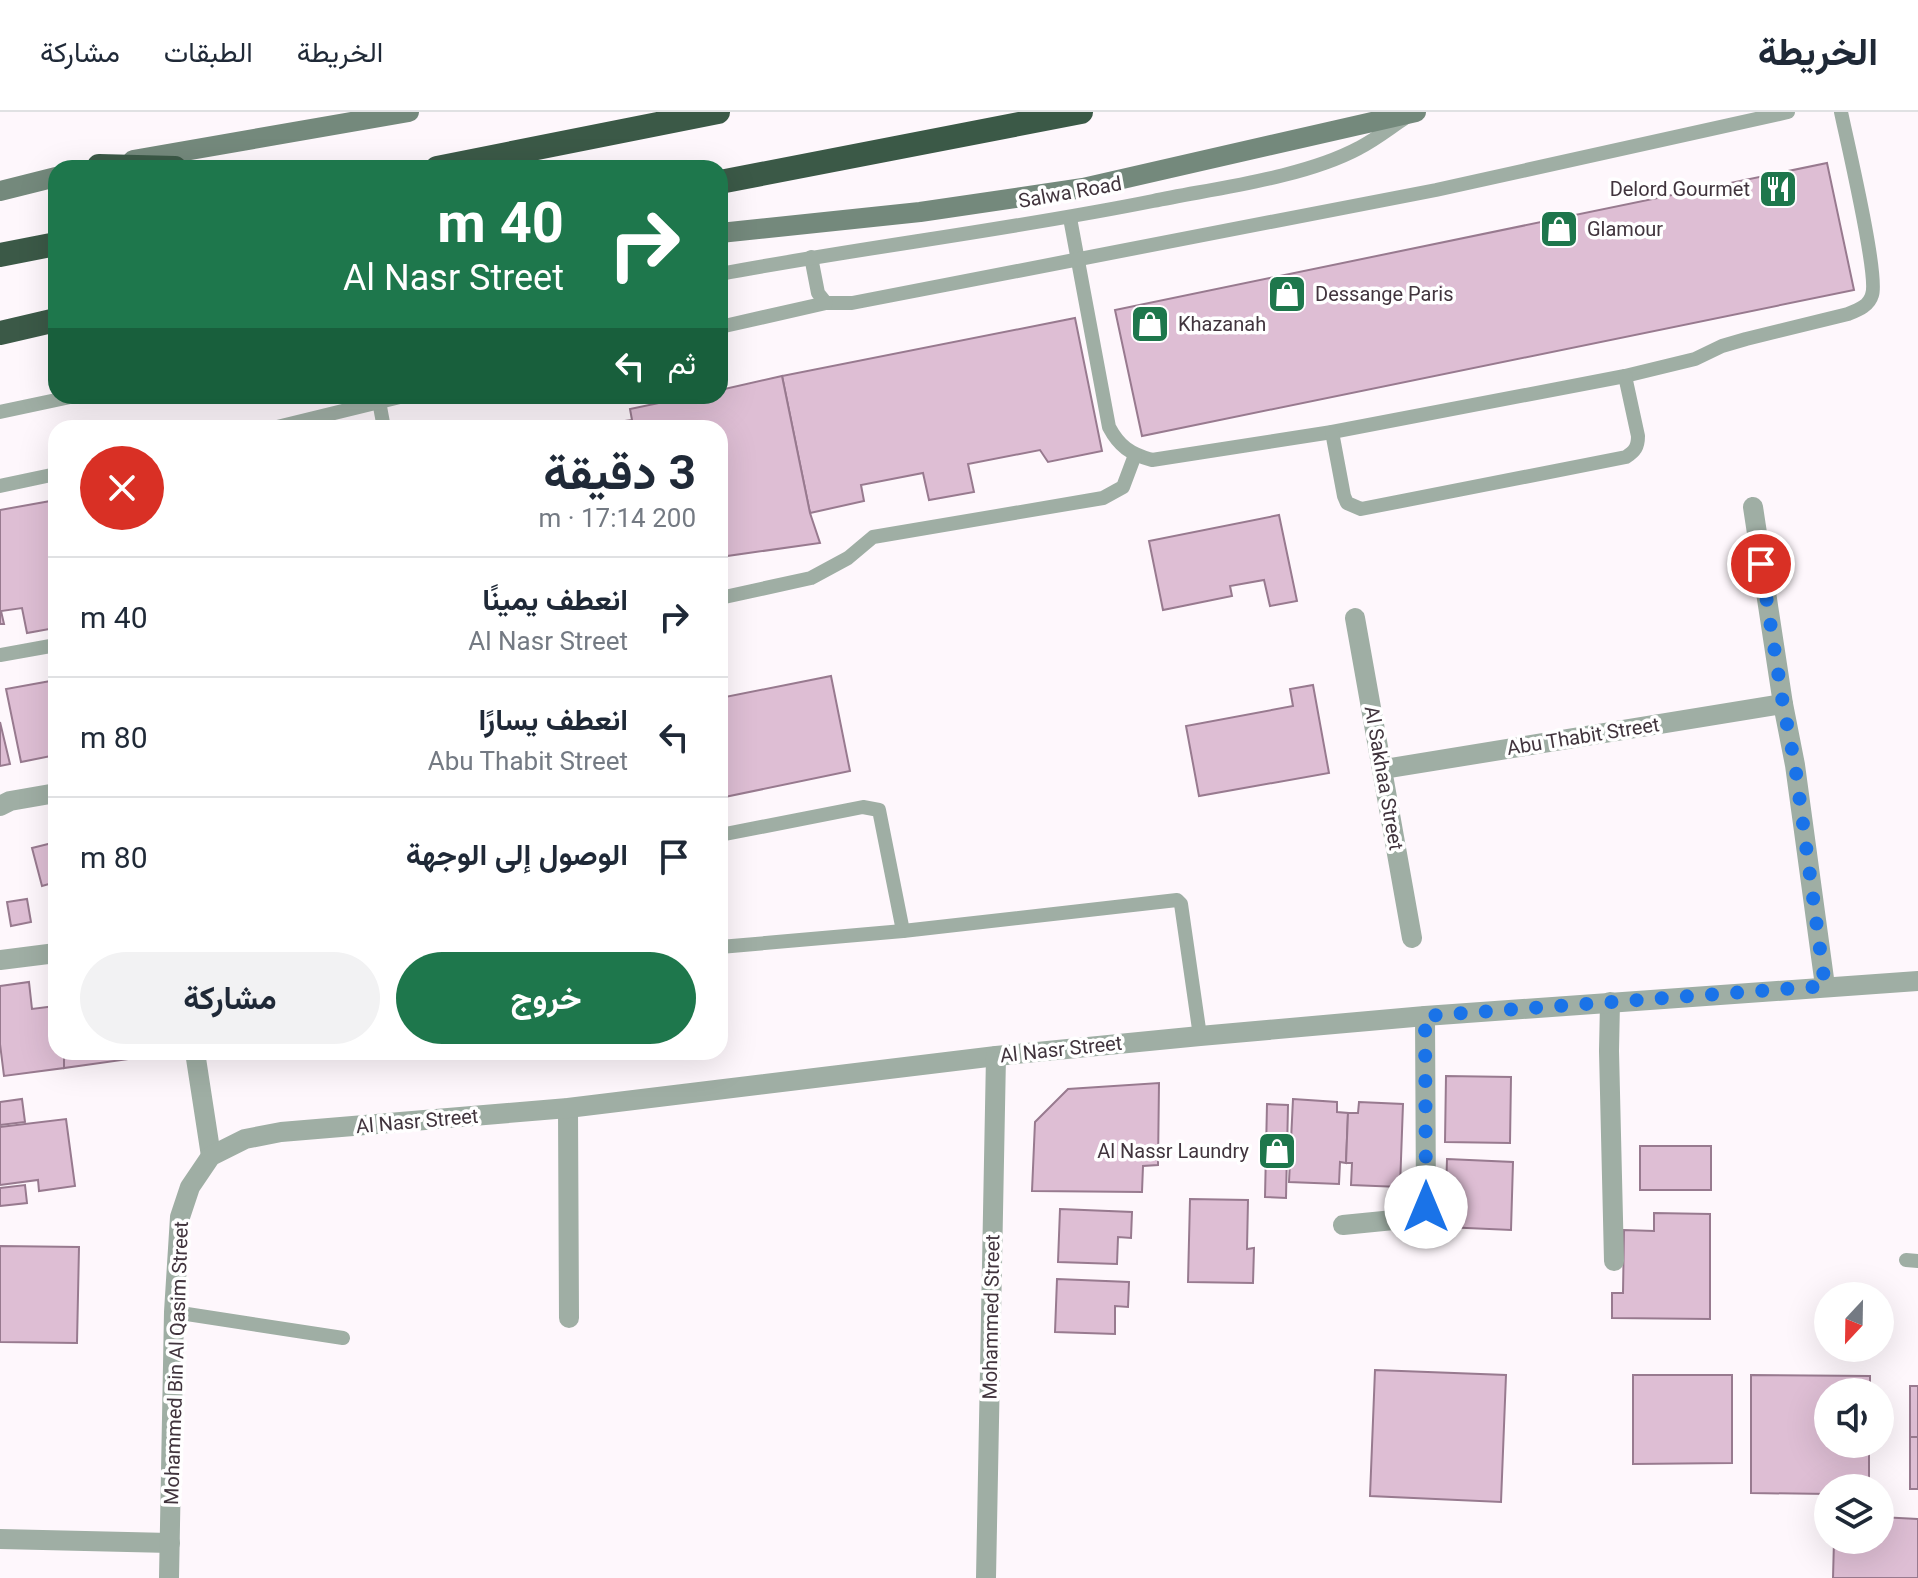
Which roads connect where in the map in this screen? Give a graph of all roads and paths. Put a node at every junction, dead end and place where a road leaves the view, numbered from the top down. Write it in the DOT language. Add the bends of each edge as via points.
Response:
graph roads {
  1 [pos="409,112"];
  2 [pos="718,112"];
  3 [pos="1081,112"];
  4 [pos="1414,112"];
  5 [pos="1788,112"];
  6 [pos="1841,112"];
  7 [pos="136,160"];
  8 [pos="477,160"];
  9 [pos="48,179"];
  10 [pos="728,180"];
  11 [pos="0,191"];
  12 [pos="1070,218"];
  13 [pos="728,232"];
  14 [pos="48,246"];
  15 [pos="0,255"];
  16 [pos="811,257"];
  17 [pos="1077,260"];
  18 [pos="728,273"];
  19 [pos="826,303"];
  20 [pos="48,322"];
  21 [pos="728,325"];
  22 [pos="0,333"];
  23 [pos="1625,376"];
  24 [pos="48,402"];
  25 [pos="360,404"];
  26 [pos="0,412"];
  27 [pos="302,420"];
  28 [pos="1332,432"];
  29 [pos="1135,455"];
  30 [pos="48,476"];
  31 [pos="0,486"];
  32 [pos="1753,507"];
  33 [pos="728,596"];
  34 [pos="1355,618"];
  35 [pos="48,646"];
  36 [pos="0,655"];
  37 [pos="1783,704"];
  38 [pos="1384,769"];
  39 [pos="48,794"];
  40 [pos="0,806"];
  41 [pos="728,833"];
  42 [pos="903,931"];
  43 [pos="1412,938"];
  44 [pos="728,946"];
  45 [pos="48,954"];
  46 [pos="0,960"];
  47 [pos="1918,981"];
  48 [pos="1825,986"];
  49 [pos="1610,1002"];
  50 [pos="1425,1016"];
  51 [pos="1200,1036"];
  52 [pos="996,1056"];
  53 [pos="196,1060"];
  54 [pos="568,1108"];
  55 [pos="211,1156"];
  56 [pos="1343,1225"];
  57 [pos="1614,1261"];
  58 [pos="174,1312"];
  59 [pos="569,1318"];
  60 [pos="343,1338"];
  61 [pos="0,1539"];
  62 [pos="170,1543"];
  63 [pos="169,1578"];
  64 [pos="986,1578"];
  1 -- 7 [label="main road"];
  2 -- 8 [label="highway"];
  3 -- 10 [label="highway"];
  4 -- 12 [label="lane, Salwa Road" via="1361,148 1334,159"];
  4 -- 13 [label="main road, Salwa Road" via="1083,188"];
  5 -- 17 [label="lane" via="1436,190"];
  6 -- 23 [label="lane" via="1871,263 1873,295 1864,307"];
  9 -- 11 [label="main road"];
  12 -- 16 [label="lane, Salwa Road"];
  12 -- 17 [label="lane"];
  14 -- 15 [label="highway"];
  16 -- 18 [label="lane, Salwa Road"];
  16 -- 19 [label="lane" via="818,293"];
  17 -- 19 [label="lane" via="852,303"];
  17 -- 29 [label="lane" via="1109,427 1118,444"];
  19 -- 21 [label="lane"];
  20 -- 22 [label="highway"];
  23 -- 28 [label="lane"];
  23 -- 28 [label="lane" via="1638,436 1634,452 1626,457 1361,509 1344,496"];
  24 -- 26 [label="lane"];
  25 -- 27 [label="lane"];
  28 -- 29 [label="lane" via="1152,460"];
  29 -- 33 [label="lane" via="1123,487 1103,498 873,537 811,578"];
  30 -- 31 [label="lane"];
  32 -- 37 [label="street"];
  34 -- 38 [label="street, Al Sakhaa Street"];
  35 -- 36 [label="lane"];
  37 -- 38 [label="street, Abu Thabit Street"];
  37 -- 48 [label="street"];
  38 -- 43 [label="street, Al Sakhaa Street"];
  39 -- 40 [label="street"];
  41 -- 42 [label="lane" via="863,807 879,810"];
  42 -- 44 [label="lane"];
  42 -- 51 [label="lane" via="1177,900"];
  45 -- 46 [label="street"];
  47 -- 48 [label="street, Al Nasr Street"];
  48 -- 49 [label="street, Al Nasr Street"];
  49 -- 50 [label="street, Al Nasr Street"];
  49 -- 57 [label="street"];
  50 -- 51 [label="street, Al Nasr Street"];
  50 -- 56 [label="street" via="1426,1207 1414,1218"];
  51 -- 52 [label="street, Al Nasr Street"];
  52 -- 54 [label="street, Al Nasr Street"];
  52 -- 64 [label="street, Mohammed Street"];
  53 -- 55 [label="street"];
  54 -- 55 [label="street, Al Nasr Street" via="281,1132 245,1139"];
  54 -- 59 [label="street"];
  55 -- 58 [label="street, Mohammed Bin Al Qasim Street" via="190,1187 180,1217"];
  58 -- 60 [label="lane"];
  58 -- 62 [label="street, Mohammed Bin Al Qasim Street"];
  61 -- 62 [label="street"];
  62 -- 63 [label="street, Mohammed Bin Al Qasim Street"];
}
